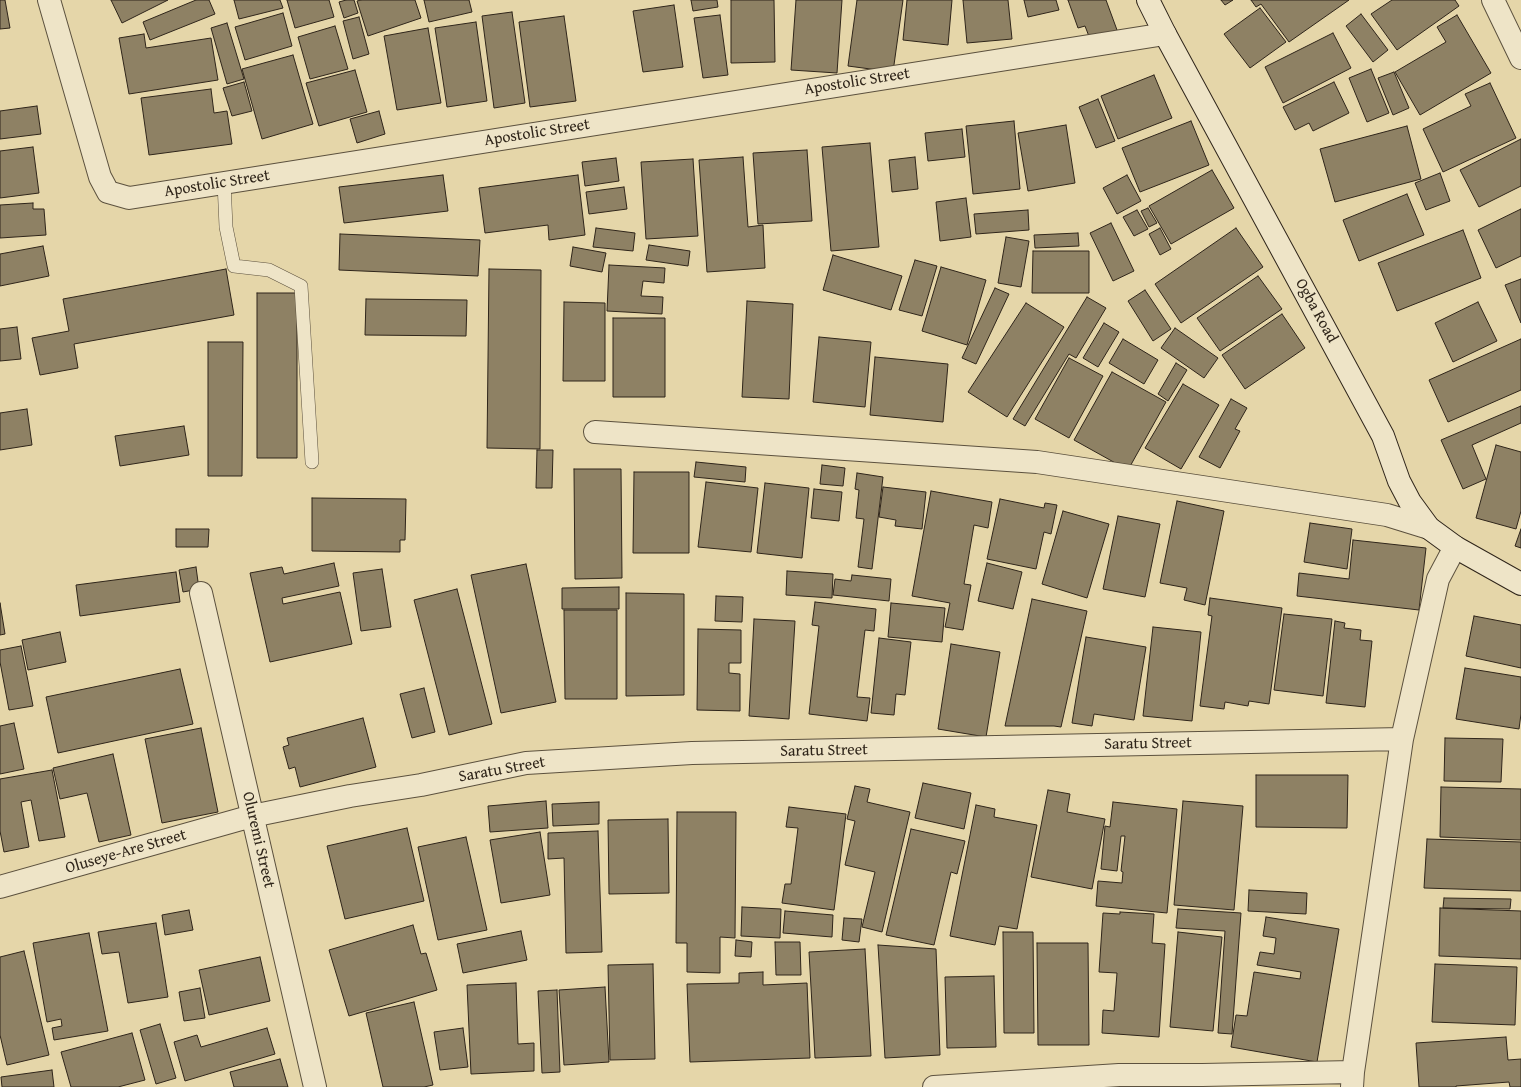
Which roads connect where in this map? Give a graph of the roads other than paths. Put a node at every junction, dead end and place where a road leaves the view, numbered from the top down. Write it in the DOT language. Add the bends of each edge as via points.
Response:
graph roads {
  1 [pos="49,0"];
  2 [pos="1148,0"];
  3 [pos="1493,0"];
  4 [pos="1165,34"];
  5 [pos="1521,58"];
  6 [pos="224,182"];
  7 [pos="595,432"];
  8 [pos="312,462"];
  9 [pos="1429,528"];
  10 [pos="1455,547"];
  11 [pos="1521,584"];
  12 [pos="201,593"];
  13 [pos="1402,739"];
  14 [pos="252,816"];
  15 [pos="0,887"];
  16 [pos="1353,1079"];
  17 [pos="315,1087"];
  18 [pos="934,1087"];
  1 -- 6 [label="street, Apostolic Street" via="100,177 108,192 129,198"];
  2 -- 4 [label="street, Ogba Road"];
  3 -- 5 [label="street"];
  4 -- 6 [label="street, Apostolic Street"];
  4 -- 9 [label="street, Ogba Road" via="1384,436 1399,481 1410,502"];
  6 -- 8 [label="lane" via="226,227 234,266 269,270 301,286"];
  7 -- 9 [label="street" via="1037,462 1387,515"];
  9 -- 10 [label="street, Ogba Road"];
  10 -- 11 [label="street, Ogba Road"];
  10 -- 13 [label="street" via="1438,579"];
  12 -- 14 [label="street, Oluremi Street"];
  13 -- 14 [label="street, Saratu Street" via="692,753 526,763"];
  13 -- 16 [label="street"];
  14 -- 15 [label="street, Oluseye-Are Street"];
  14 -- 17 [label="street, Oluremi Street"];
  16 -- 18 [label="street" via="1119,1075"];
}
